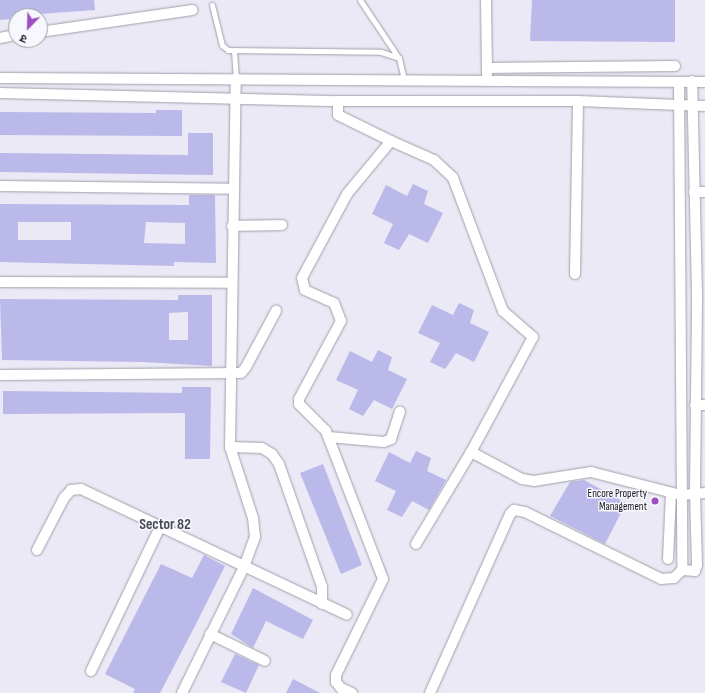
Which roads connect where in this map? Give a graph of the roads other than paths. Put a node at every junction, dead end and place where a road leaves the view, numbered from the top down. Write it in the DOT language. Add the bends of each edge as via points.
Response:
graph roads {
  1 [pos="360,0"];
  2 [pos="486,0"];
  3 [pos="212,5"];
  4 [pos="192,10"];
  5 [pos="48,31"];
  6 [pos="234,51"];
  7 [pos="399,58"];
  8 [pos="675,66"];
  9 [pos="487,68"];
  10 [pos="0,78"];
  11 [pos="236,78"];
  12 [pos="487,81"];
  13 [pos="692,81"];
  14 [pos="405,82"];
  15 [pos="705,82"];
  16 [pos="679,84"];
  17 [pos="0,93"];
  18 [pos="234,97"];
  19 [pos="338,101"];
  20 [pos="578,101"];
  21 [pos="678,106"];
  22 [pos="692,106"];
  23 [pos="705,106"];
  24 [pos="387,139"];
  25 [pos="0,186"];
  26 [pos="233,189"];
  27 [pos="694,192"];
  28 [pos="705,192"];
  29 [pos="282,225"];
  30 [pos="232,226"];
  31 [pos="575,274"];
  32 [pos="0,282"];
  33 [pos="231,283"];
  34 [pos="701,294"];
  35 [pos="276,311"];
  36 [pos="701,314"];
  37 [pos="231,374"];
  38 [pos="0,375"];
  39 [pos="700,405"];
  40 [pos="400,411"];
  41 [pos="329,437"];
  42 [pos="230,447"];
  43 [pos="471,452"];
  44 [pos="670,493"];
  45 [pos="700,493"];
  46 [pos="681,495"];
  47 [pos="160,527"];
  48 [pos="416,544"];
  49 [pos="37,550"];
  50 [pos="668,559"];
  51 [pos="244,567"];
  52 [pos="682,570"];
  53 [pos="322,604"];
  54 [pos="347,615"];
  55 [pos="210,634"];
  56 [pos="265,662"];
  57 [pos="91,671"];
  58 [pos="182,693"];
  59 [pos="352,693"];
  60 [pos="430,693"];
  1 -- 7 [label="lane"];
  2 -- 9 [label="street"];
  3 -- 6 [label="lane" via="222,45"];
  4 -- 5 [label="street"];
  6 -- 7 [label="lane" via="381,52"];
  6 -- 11 [label="lane"];
  7 -- 14 [label="lane"];
  8 -- 9 [label="street"];
  9 -- 12 [label="street"];
  10 -- 11 [label="street"];
  11 -- 14 [label="street"];
  11 -- 18 [label="street"];
  12 -- 14 [label="street"];
  12 -- 16 [label="street"];
  13 -- 15 [label="street"];
  13 -- 16 [label="street"];
  13 -- 22 [label="street"];
  16 -- 21 [label="street"];
  17 -- 18 [label="street"];
  18 -- 19 [label="street"];
  18 -- 26 [label="street"];
  19 -- 20 [label="street"];
  19 -- 24 [label="street" via="338,115"];
  20 -- 21 [label="street"];
  20 -- 31 [label="street"];
  21 -- 22 [label="street"];
  21 -- 46 [label="street"];
  22 -- 23 [label="street"];
  22 -- 27 [label="street"];
  24 -- 41 [label="street" via="347,194 302,278 305,290 334,304 340,312 341,321 299,399 302,410 319,422"];
  24 -- 43 [label="street" via="434,160 453,178 503,310 529,331 533,338"];
  25 -- 26 [label="street"];
  26 -- 30 [label="street"];
  27 -- 28 [label="street"];
  27 -- 34 [label="street"];
  29 -- 30 [label="street"];
  30 -- 33 [label="street"];
  32 -- 33 [label="street"];
  33 -- 37 [label="street"];
  34 -- 36 [label="street"];
  35 -- 37 [label="street" via="246,367 240,373"];
  36 -- 39 [label="street"];
  37 -- 38 [label="street"];
  37 -- 42 [label="street"];
  39 -- 45 [label="street"];
  40 -- 41 [label="street" via="391,439 384,442"];
  41 -- 59 [label="street" via="383,578 336,675 336,682 340,688"];
  42 -- 51 [label="street" via="254,518 255,537"];
  42 -- 53 [label="street" via="262,448 272,454 279,464 322,587"];
  43 -- 44 [label="street" via="522,479 534,481 591,472"];
  43 -- 48 [label="street"];
  44 -- 46 [label="street"];
  44 -- 50 [label="street"];
  45 -- 46 [label="street"];
  45 -- 52 [label="street" via="697,565 695,571"];
  46 -- 52 [label="street"];
  47 -- 49 [label="street" via="81,489 71,490"];
  47 -- 51 [label="street"];
  47 -- 57 [label="street"];
  51 -- 53 [label="street"];
  51 -- 55 [label="street"];
  52 -- 60 [label="street" via="674,578 661,579 525,512 514,510"];
  53 -- 54 [label="street"];
  55 -- 56 [label="street"];
  55 -- 58 [label="street"];
}
